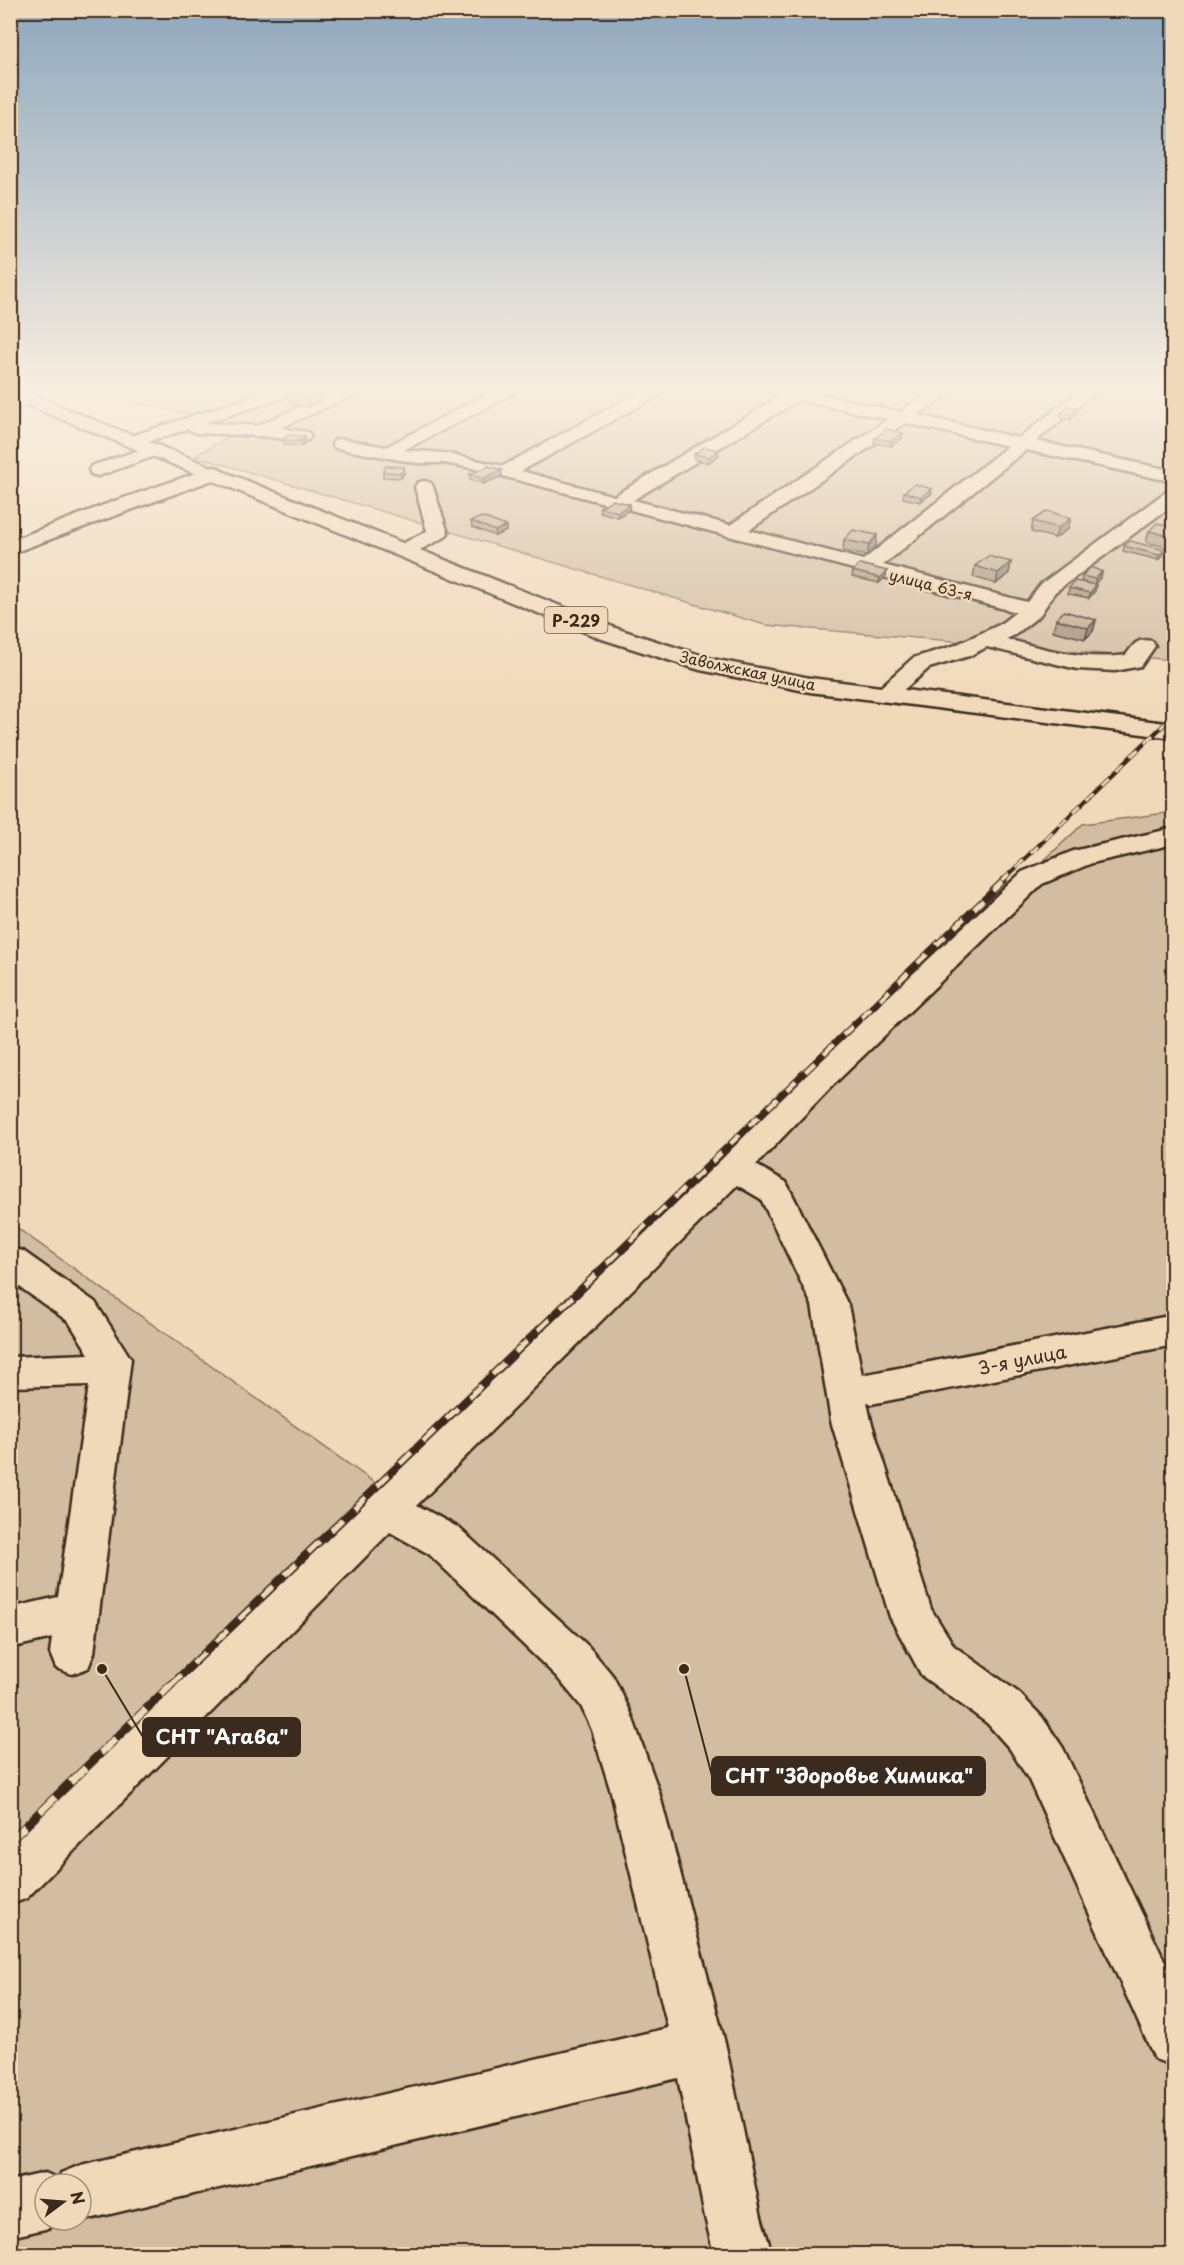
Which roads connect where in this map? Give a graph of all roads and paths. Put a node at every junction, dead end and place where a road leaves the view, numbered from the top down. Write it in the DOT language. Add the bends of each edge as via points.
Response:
graph roads {
  1 [pos="151,496"];
  2 [pos="270,496"];
  3 [pos="427,496"];
  4 [pos="593,496"];
  5 [pos="627,496"];
  6 [pos="787,496"];
  7 [pos="956,496"];
  8 [pos="1172,496"];
  9 [pos="617,502"];
  10 [pos="733,532"];
  11 [pos="10,548"];
  12 [pos="405,550"];
  13 [pos="866,568"];
  14 [pos="1032,610"];
  15 [pos="985,640"];
  16 [pos="1144,646"];
  17 [pos="885,694"];
  18 [pos="1173,731"];
  19 [pos="1173,836"];
  20 [pos="734,1167"];
  21 [pos="10,1261"];
  22 [pos="1173,1330"];
  23 [pos="111,1369"];
  24 [pos="10,1372"];
  25 [pos="871,1388"];
  26 [pos="385,1509"];
  27 [pos="77,1612"];
  28 [pos="10,1628"];
  29 [pos="72,1653"];
  30 [pos="10,1881"];
  31 [pos="1173,2040"];
  32 [pos="699,2048"];
  33 [pos="93,2190"];
  34 [pos="33,2204"];
  35 [pos="10,2209"];
  36 [pos="743,2254"];
  1 -- 11 [label="street"];
  2 -- 12 [label="street, Заволжская улица / Р-229"];
  3 -- 12 [label="street" via="438,533"];
  4 -- 9 [label="street, улица 63-я"];
  5 -- 9 [label="street"];
  6 -- 10 [label="street"];
  7 -- 13 [label="street"];
  8 -- 14 [label="street" via="1048,588"];
  9 -- 10 [label="street, улица 63-я"];
  10 -- 13 [label="street, улица 63-я"];
  12 -- 17 [label="street, Заволжская улица / Р-229" via="610,634 708,665 810,685"];
  13 -- 14 [label="street, улица 63-я"];
  14 -- 15 [label="street" via="1007,630"];
  15 -- 16 [label="street" via="1063,660 1113,666 1133,661"];
  15 -- 17 [label="street" via="921,663"];
  17 -- 18 [label="street, Заволжская улица / Р-229"];
  19 -- 20 [label="street" via="1079,858 1032,878 821,1078"];
  20 -- 26 [label="street"];
  20 -- 31 [label="street" via="774,1191 830,1305 851,1421 912,1617 938,1661 1003,1708 1041,1756"];
  21 -- 23 [label="street" via="82,1312 112,1359"];
  22 -- 25 [label="street, 3-я улица"];
  23 -- 24 [label="street"];
  23 -- 27 [label="street"];
  26 -- 30 [label="street"];
  26 -- 32 [label="street" via="444,1541 572,1661 597,1691 614,1727 635,1792"];
  27 -- 28 [label="street"];
  27 -- 29 [label="street"];
  32 -- 33 [label="street"];
  32 -- 36 [label="street"];
  34 -- 35 [label="street"];
}
